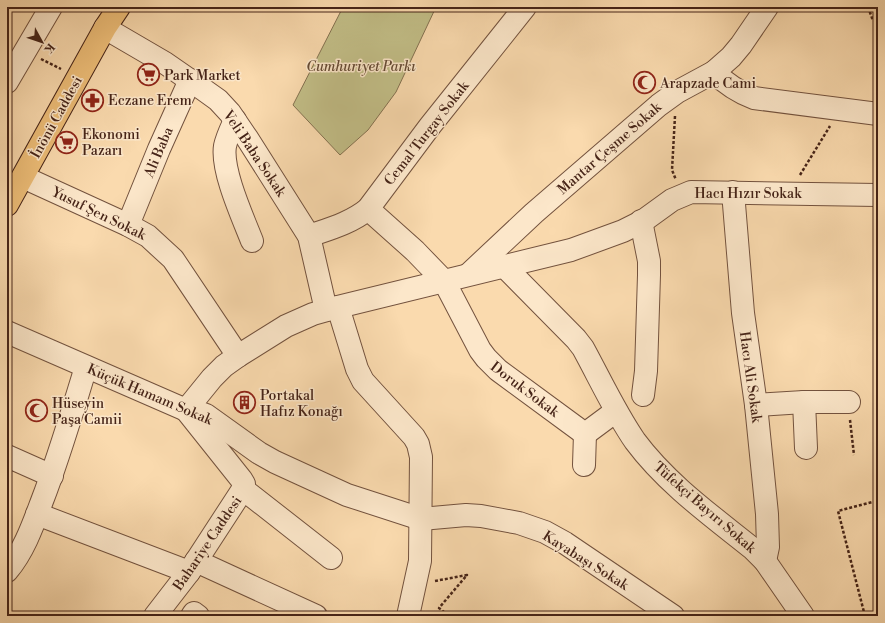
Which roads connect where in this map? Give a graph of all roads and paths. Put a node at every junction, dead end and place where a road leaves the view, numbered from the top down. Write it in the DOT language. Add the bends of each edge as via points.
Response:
graph roads {
  1 [pos="51,7"];
  2 [pos="119,7"];
  3 [pos="125,7"];
  4 [pos="135,7"];
  5 [pos="525,7"];
  6 [pos="767,7"];
  7 [pos="868,7"];
  8 [pos="878,26"];
  9 [pos="106,28"];
  10 [pos="26,50"];
  11 [pos="66,72"];
  12 [pos="714,72"];
  13 [pos="190,80"];
  14 [pos="7,82"];
  15 [pos="677,92"];
  16 [pos="841,109"];
  17 [pos="878,114"];
  18 [pos="235,120"];
  19 [pos="20,169"];
  20 [pos="733,192"];
  21 [pos="789,193"];
  22 [pos="878,195"];
  23 [pos="681,196"];
  24 [pos="7,205"];
  25 [pos="368,209"];
  26 [pos="641,222"];
  27 [pos="128,225"];
  28 [pos="309,236"];
  29 [pos="252,241"];
  30 [pos="504,266"];
  31 [pos="467,276"];
  32 [pos="444,281"];
  33 [pos="332,308"];
  34 [pos="7,332"];
  35 [pos="238,356"];
  36 [pos="86,367"];
  37 [pos="643,395"];
  38 [pos="804,402"];
  39 [pos="848,402"];
  40 [pos="756,405"];
  41 [pos="186,410"];
  42 [pos="616,411"];
  43 [pos="585,434"];
  44 [pos="806,448"];
  45 [pos="854,455"];
  46 [pos="7,456"];
  47 [pos="584,465"];
  48 [pos="52,476"];
  49 [pos="243,489"];
  50 [pos="876,502"];
  51 [pos="37,514"];
  52 [pos="421,519"];
  53 [pos="331,558"];
  54 [pos="765,561"];
  55 [pos="192,567"];
  56 [pos="7,571"];
  57 [pos="434,581"];
  58 [pos="155,616"];
  59 [pos="192,616"];
  60 [pos="198,616"];
  61 [pos="316,616"];
  62 [pos="408,616"];
  63 [pos="449,616"];
  64 [pos="673,616"];
  65 [pos="803,616"];
  66 [pos="865,616"];
  1 -- 10 [label="street"];
  2 -- 9 [label="main road, İnönü Caddesi"];
  3 -- 9 [label="main road, İnönü Caddesi"];
  4 -- 9 [label="main road"];
  5 -- 25 [label="street, Cemal Turgay Sokak"];
  6 -- 12 [label="street, Mantar Çeşme Sokak" via="741,45"];
  7 -- 8 [label="path"];
  9 -- 13 [label="street, Veli Baba Sokak"];
  9 -- 19 [label="main road, İnönü Caddesi"];
  10 -- 11 [label="path"];
  10 -- 14 [label="street"];
  12 -- 15 [label="street, Mantar Çeşme Sokak"];
  12 -- 16 [label="street" via="726,83 754,98"];
  13 -- 18 [label="street, Veli Baba Sokak" via="218,100"];
  13 -- 27 [label="street, Ali Baba" via="158,149"];
  15 -- 23 [label="path" via="672,170"];
  15 -- 31 [label="street, Mantar Çeşme Sokak" via="659,104 534,213"];
  16 -- 17 [label="street"];
  16 -- 21 [label="path"];
  18 -- 28 [label="street, Veli Baba Sokak"];
  18 -- 29 [label="street" via="225,146 225,160 233,193"];
  19 -- 24 [label="main road, İnönü Caddesi"];
  19 -- 27 [label="street, Yusuf Şen Sokak"];
  20 -- 21 [label="street, Hacı Hızır Sokak"];
  20 -- 23 [label="street, Hacı Hızır Sokak" via="691,192"];
  20 -- 40 [label="street, Hacı Ali Sokak" via="743,313"];
  21 -- 22 [label="street, Hacı Hızır Sokak"];
  23 -- 26 [label="street, Hacı Hızır Sokak"];
  25 -- 28 [label="street, Cemal Turgay Sokak" via="347,222"];
  25 -- 32 [label="street, Doruk Sokak"];
  26 -- 30 [label="street, Hacı Hızır Sokak" via="571,250"];
  26 -- 37 [label="street" via="649,275"];
  27 -- 35 [label="street, Yusuf Şen Sokak" via="148,236 173,260"];
  28 -- 33 [label="street, Veli Baba Sokak"];
  30 -- 31 [label="street, Hacı Hızır Sokak"];
  30 -- 42 [label="street, Tüfekçi Bayırı Sokak" via="583,348"];
  31 -- 32 [label="street, Hacı Hızır Sokak"];
  32 -- 33 [label="street, Hacı Hızır Sokak"];
  32 -- 43 [label="street, Doruk Sokak" via="486,358 498,370"];
  33 -- 35 [label="street, Hacı Hızır Sokak" via="286,326"];
  33 -- 52 [label="street, Veli Baba Sokak" via="363,381 418,444"];
  34 -- 36 [label="street, Küçük Hamam Sokak"];
  35 -- 41 [label="street, Hacı Hızır Sokak" via="212,378"];
  36 -- 41 [label="street, Küçük Hamam Sokak"];
  36 -- 48 [label="street"];
  38 -- 39 [label="street"];
  38 -- 40 [label="street"];
  38 -- 44 [label="street"];
  39 -- 45 [label="path"];
  40 -- 54 [label="street, Hacı Ali Sokak" via="768,533"];
  41 -- 49 [label="street" via="241,479"];
  41 -- 52 [label="street, Küçük Hamam Sokak" via="206,415 259,453 298,473 347,495"];
  42 -- 43 [label="street"];
  42 -- 54 [label="street, Tüfekçi Bayırı Sokak" via="640,446 671,480"];
  43 -- 47 [label="street"];
  46 -- 48 [label="street"];
  48 -- 51 [label="street"];
  49 -- 53 [label="street"];
  49 -- 55 [label="street, Bahariye Caddesi"];
  50 -- 66 [label="path" via="838,511"];
  51 -- 55 [label="street"];
  51 -- 56 [label="street" via="18,556"];
  52 -- 62 [label="street, Veli Baba Sokak" via="419,566"];
  52 -- 64 [label="street, Kayabaşı Sokak" via="481,516 519,523 545,532"];
  54 -- 65 [label="street, Tüfekçi Bayırı Sokak"];
  55 -- 58 [label="street, Bahariye Caddesi"];
  55 -- 61 [label="street"];
  57 -- 63 [label="path" via="467,575 439,608"];
  59 -- 60 [label="street" via="194,613"];
}
